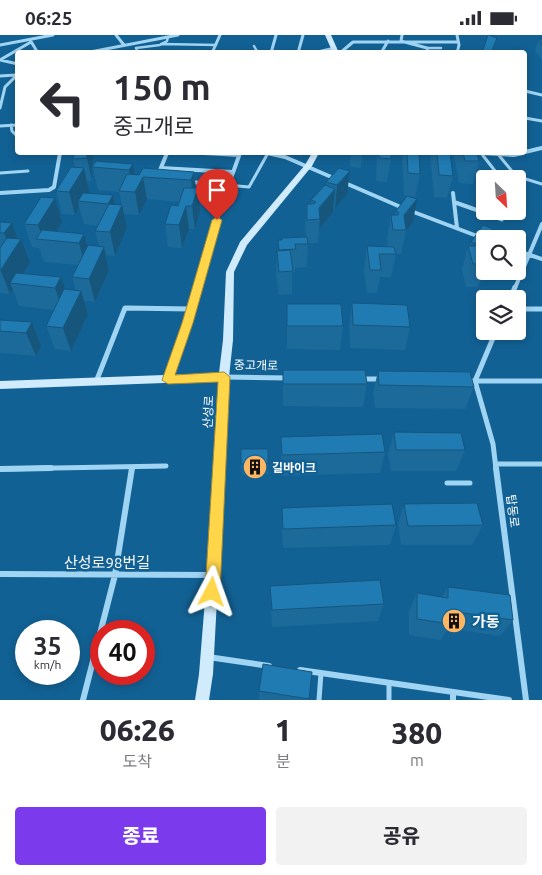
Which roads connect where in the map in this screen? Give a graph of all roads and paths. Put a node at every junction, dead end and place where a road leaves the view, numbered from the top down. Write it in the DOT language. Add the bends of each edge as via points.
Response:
graph roads {
  1 [pos="53,35"];
  2 [pos="116,35"];
  3 [pos="178,35"];
  4 [pos="220,35"];
  5 [pos="276,35"];
  6 [pos="303,35"];
  7 [pos="328,35"];
  8 [pos="354,35"];
  9 [pos="402,35"];
  10 [pos="457,35"];
  11 [pos="169,36"];
  12 [pos="34,37"];
  13 [pos="30,41"];
  14 [pos="388,41"];
  15 [pos="401,41"];
  16 [pos="353,42"];
  17 [pos="458,42"];
  18 [pos="161,44"];
  19 [pos="0,45"];
  20 [pos="123,45"];
  21 [pos="216,45"];
  22 [pos="254,46"];
  23 [pos="426,48"];
  24 [pos="441,49"];
  25 [pos="15,50"];
  26 [pos="16,50"];
  27 [pos="36,50"];
  28 [pos="99,50"];
  29 [pos="123,50"];
  30 [pos="137,50"];
  31 [pos="214,50"];
  32 [pos="256,50"];
  33 [pos="271,50"];
  34 [pos="299,50"];
  35 [pos="336,50"];
  36 [pos="339,50"];
  37 [pos="384,50"];
  38 [pos="457,50"];
  39 [pos="0,60"];
  40 [pos="15,63"];
  41 [pos="15,74"];
  42 [pos="0,76"];
  43 [pos="15,76"];
  44 [pos="0,87"];
  45 [pos="5,87"];
  46 [pos="527,91"];
  47 [pos="542,95"];
  48 [pos="0,108"];
  49 [pos="527,118"];
  50 [pos="542,121"];
  51 [pos="11,125"];
  52 [pos="15,125"];
  53 [pos="0,126"];
  54 [pos="15,134"];
  55 [pos="542,148"];
  56 [pos="527,151"];
  57 [pos="60,155"];
  58 [pos="166,155"];
  59 [pos="239,155"];
  60 [pos="267,155"];
  61 [pos="276,155"];
  62 [pos="314,155"];
  63 [pos="483,155"];
  64 [pos="499,155"];
  65 [pos="308,166"];
  66 [pos="161,168"];
  67 [pos="495,170"];
  68 [pos="28,171"];
  69 [pos="232,172"];
  70 [pos="0,173"];
  71 [pos="165,180"];
  72 [pos="183,182"];
  73 [pos="542,184"];
  74 [pos="227,185"];
  75 [pos="0,193"];
  76 [pos="453,193"];
  77 [pos="454,202"];
  78 [pos="476,209"];
  79 [pos="542,225"];
  80 [pos="457,228"];
  81 [pos="476,235"];
  82 [pos="528,255"];
  83 [pos="542,259"];
  84 [pos="514,290"];
  85 [pos="191,309"];
  86 [pos="526,309"];
  87 [pos="542,309"];
  88 [pos="492,340"];
  89 [pos="224,377"];
  90 [pos="292,378"];
  91 [pos="350,379"];
  92 [pos="389,379"];
  93 [pos="168,380"];
  94 [pos="465,381"];
  95 [pos="475,381"];
  96 [pos="542,381"];
  97 [pos="96,382"];
  98 [pos="0,385"];
  99 [pos="496,464"];
  100 [pos="542,464"];
  101 [pos="132,467"];
  102 [pos="166,467"];
  103 [pos="0,469"];
  104 [pos="447,483"];
  105 [pos="470,483"];
  106 [pos="0,574"];
  107 [pos="115,575"];
  108 [pos="213,575"];
  109 [pos="207,657"];
  110 [pos="274,667"];
  111 [pos="293,669"];
  112 [pos="321,673"];
  113 [pos="390,683"];
  114 [pos="453,696"];
  115 [pos="83,700"];
  116 [pos="202,700"];
  117 [pos="319,700"];
  118 [pos="389,700"];
  119 [pos="510,700"];
  120 [pos="526,700"];
  1 -- 12 [label="street"];
  2 -- 20 [label="street"];
  3 -- 11 [label="street"];
  4 -- 21 [label="street"];
  5 -- 33 [label="street"];
  6 -- 34 [label="street"];
  7 -- 35 [label="street"];
  8 -- 16 [label="street"];
  9 -- 15 [label="street"];
  10 -- 17 [label="street"];
  11 -- 18 [label="lane"];
  11 -- 20 [label="street"];
  12 -- 13 [label="street"];
  13 -- 19 [label="street"];
  13 -- 26 [label="street"];
  13 -- 27 [label="street"];
  14 -- 15 [label="street"];
  14 -- 16 [label="street"];
  14 -- 37 [label="street"];
  15 -- 17 [label="street"];
  15 -- 23 [label="street"];
  16 -- 36 [label="street"];
  17 -- 38 [label="street"];
  18 -- 21 [label="lane"];
  18 -- 30 [label="lane"];
  20 -- 28 [label="street"];
  20 -- 29 [label="street"];
  21 -- 31 [label="street"];
  22 -- 32 [label="lane"];
  23 -- 24 [label="lane"];
  25 -- 39 [label="street"];
  39 -- 40 [label="street"];
  41 -- 42 [label="street"];
  43 -- 45 [label="street"];
  44 -- 45 [label="street"];
  45 -- 48 [label="street"];
  46 -- 47 [label="street"];
  49 -- 50 [label="street"];
  51 -- 52 [label="street"];
  51 -- 53 [label="street"];
  51 -- 54 [label="street"];
  55 -- 56 [label="street"];
  57 -- 75 [label="street" via="54,187 49,191"];
  58 -- 66 [label="street"];
  59 -- 69 [label="street"];
  60 -- 74 [label="lane" via="248,187"];
  61 -- 65 [label="street"];
  62 -- 65 [label="street, 산성로"];
  63 -- 67 [label="lane"];
  64 -- 73 [label="lane" via="516,176"];
  65 -- 80 [label="street"];
  65 -- 89 [label="street, 산성로" via="243,244 230,272"];
  66 -- 69 [label="street"];
  66 -- 71 [label="street" via="156,180"];
  68 -- 70 [label="lane"];
  69 -- 74 [label="street"];
  72 -- 74 [label="street"];
  74 -- 85 [label="street"];
  76 -- 77 [label="street"];
  77 -- 78 [label="street"];
  77 -- 80 [label="street"];
  79 -- 82 [label="street"];
  80 -- 81 [label="street"];
  82 -- 83 [label="street"];
  82 -- 84 [label="street"];
  85 -- 93 [label="street"];
  85 -- 97 [label="street" via="125,308"];
  86 -- 87 [label="street"];
  88 -- 95 [label="street"];
  89 -- 90 [label="street, 중고개로"];
  89 -- 93 [label="street, 중고개로"];
  89 -- 108 [label="street, 산성로"];
  91 -- 92 [label="street"];
  93 -- 97 [label="street, 중고개로"];
  94 -- 95 [label="street"];
  95 -- 96 [label="street"];
  95 -- 99 [label="street, 탑동로"];
  97 -- 98 [label="street, 중고개로"];
  99 -- 100 [label="street"];
  99 -- 120 [label="street, 탑동로"];
  101 -- 102 [label="street"];
  101 -- 103 [label="street"];
  101 -- 107 [label="street"];
  104 -- 105 [label="lane"];
  106 -- 107 [label="street, 산성로98번길"];
  107 -- 108 [label="street, 산성로98번길"];
  107 -- 115 [label="street"];
  108 -- 109 [label="street, 산성로"];
  109 -- 110 [label="street"];
  109 -- 116 [label="street, 산성로"];
  111 -- 112 [label="street"];
  112 -- 113 [label="street"];
  112 -- 117 [label="lane"];
  113 -- 114 [label="street"];
  113 -- 118 [label="lane"];
  114 -- 119 [label="street"];
}
